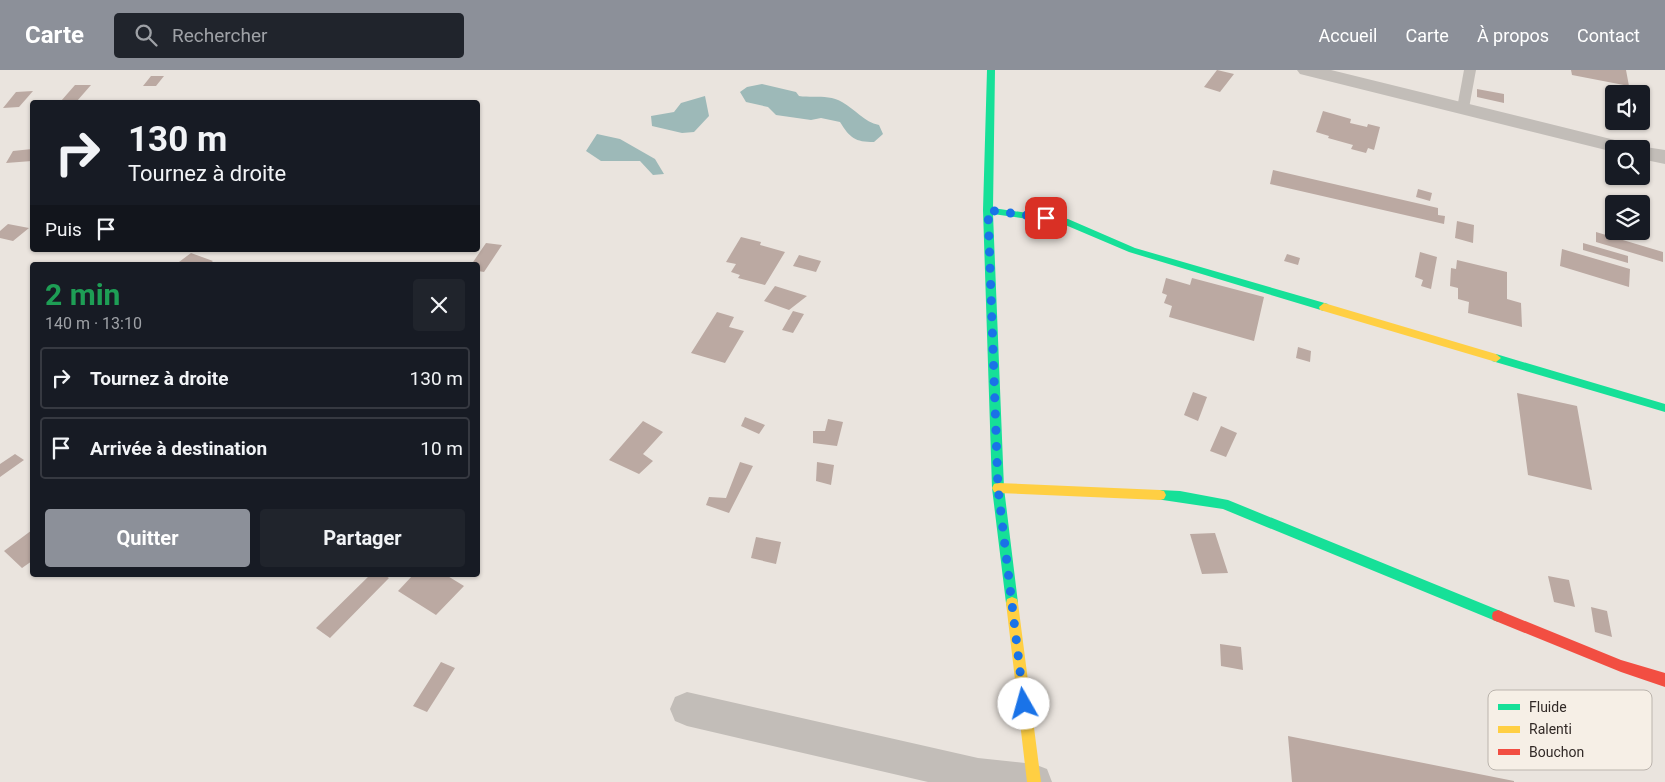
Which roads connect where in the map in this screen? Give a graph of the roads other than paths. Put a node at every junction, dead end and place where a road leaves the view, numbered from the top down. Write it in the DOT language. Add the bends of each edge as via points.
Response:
graph roads {
  1 [pos="991,70"];
  2 [pos="1307,70"];
  3 [pos="1470,70"];
  4 [pos="1463,108"];
  5 [pos="1605,143"];
  6 [pos="1650,154"];
  7 [pos="1665,157"];
  8 [pos="988,210"];
  9 [pos="1665,408"];
  10 [pos="998,488"];
  11 [pos="1665,680"];
  12 [pos="687,709"];
  13 [pos="1034,782"];
  1 -- 8 [label="street"];
  2 -- 4 [label="street"];
  3 -- 4 [label="lane"];
  4 -- 5 [label="street"];
  6 -- 7 [label="street"];
  8 -- 9 [label="street" via="1065,221 1132,250"];
  8 -- 10 [label="street"];
  10 -- 11 [label="street" via="1180,496 1224,504 1621,666"];
  10 -- 13 [label="street"];
  12 -- 13 [label="street" via="978,776"];
}
